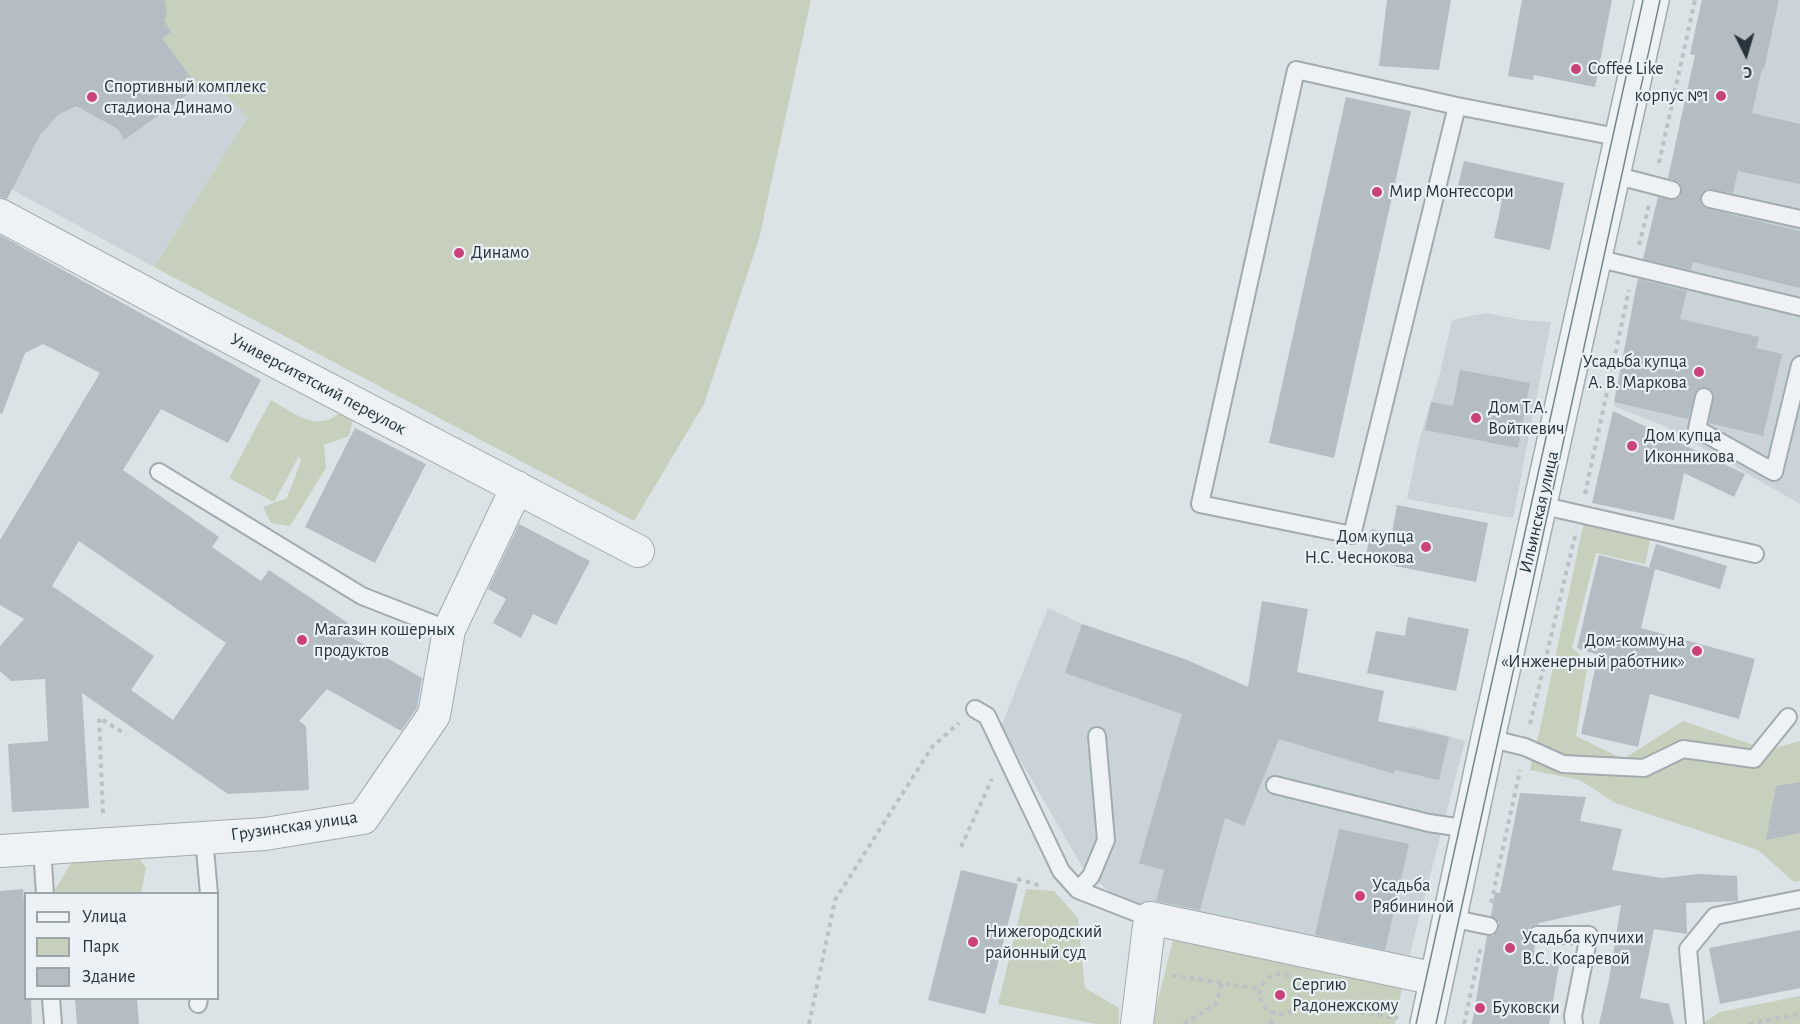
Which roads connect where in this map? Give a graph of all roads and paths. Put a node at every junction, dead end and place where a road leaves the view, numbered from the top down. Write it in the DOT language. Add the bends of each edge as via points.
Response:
graph roads {
  1 [pos="1652,0"];
  2 [pos="1457,106"];
  3 [pos="1622,138"];
  4 [pos="1614,175"];
  5 [pos="1672,190"];
  6 [pos="1710,199"];
  7 [pos="0,215"];
  8 [pos="1800,219"];
  9 [pos="1596,258"];
  10 [pos="1800,307"];
  11 [pos="1800,365"];
  12 [pos="1704,397"];
  13 [pos="159,472"];
  14 [pos="518,488"];
  15 [pos="1540,505"];
  16 [pos="638,551"];
  17 [pos="1755,554"];
  18 [pos="449,630"];
  19 [pos="975,709"];
  20 [pos="1788,717"];
  21 [pos="126,734"];
  22 [pos="1098,736"];
  23 [pos="1488,738"];
  24 [pos="1005,751"];
  25 [pos="1275,785"];
  26 [pos="103,813"];
  27 [pos="1468,829"];
  28 [pos="204,838"];
  29 [pos="962,847"];
  30 [pos="42,848"];
  31 [pos="0,851"];
  32 [pos="1017,879"];
  33 [pos="1040,885"];
  34 [pos="1078,890"];
  35 [pos="45,892"];
  36 [pos="208,892"];
  37 [pos="1800,899"];
  38 [pos="1150,918"];
  39 [pos="1450,918"];
  40 [pos="1489,926"];
  41 [pos="1537,935"];
  42 [pos="1161,972"];
  43 [pos="1436,979"];
  44 [pos="1222,983"];
  45 [pos="1260,989"];
  46 [pos="51,1000"];
  47 [pos="1298,1002"];
  48 [pos="1274,1012"];
  49 [pos="1800,1014"];
  50 [pos="1415,1021"];
  51 [pos="53,1024"];
  52 [pos="808,1024"];
  53 [pos="1137,1024"];
  54 [pos="1184,1024"];
  55 [pos="1271,1024"];
  56 [pos="1574,1024"];
  57 [pos="1695,1024"];
  58 [pos="1749,1024"];
  1 -- 3 [label="street, Ильинская улица"];
  2 -- 2 [label="lane" via="1296,70 1200,504 1352,535"];
  2 -- 3 [label="lane"];
  3 -- 4 [label="street, Ильинская улица"];
  4 -- 5 [label="lane"];
  4 -- 9 [label="street, Ильинская улица"];
  6 -- 8 [label="lane"];
  7 -- 14 [label="street, Университетский переулок"];
  9 -- 10 [label="lane"];
  9 -- 15 [label="street, Ильинская улица"];
  11 -- 12 [label="lane" via="1774,472 1697,429"];
  13 -- 18 [label="lane" via="362,596"];
  14 -- 16 [label="street, Университетский переулок"];
  14 -- 18 [label="street, Грузинская улица"];
  15 -- 17 [label="lane"];
  15 -- 23 [label="street, Ильинская улица"];
  18 -- 28 [label="street, Грузинская улица" via="434,715 363,818 265,834"];
  19 -- 24 [label="lane" via="987,716"];
  19 -- 52 [label="path" via="932,747 835,900"];
  20 -- 23 [label="lane" via="1754,759 1683,749 1644,768 1563,764 1525,747"];
  21 -- 26 [label="path" via="99,718"];
  22 -- 34 [label="lane" via="1106,840 1091,876"];
  23 -- 27 [label="street, Ильинская улица"];
  24 -- 29 [label="path"];
  24 -- 34 [label="lane" via="1061,871"];
  25 -- 27 [label="lane"];
  27 -- 39 [label="street, Ильинская улица"];
  28 -- 30 [label="street, Грузинская улица"];
  28 -- 36 [label="lane"];
  30 -- 31 [label="street, Грузинская улица"];
  30 -- 35 [label="lane"];
  32 -- 33 [label="path"];
  34 -- 38 [label="lane"];
  37 -- 57 [label="lane" via="1715,916 1688,949"];
  38 -- 43 [label="street"];
  38 -- 53 [label="street"];
  39 -- 40 [label="lane"];
  39 -- 43 [label="street, Ильинская улица"];
  41 -- 56 [label="lane" via="1589,935"];
  42 -- 44 [label="path"];
  43 -- 50 [label="street, Ильинская улица"];
  44 -- 45 [label="path"];
  44 -- 54 [label="path" via="1216,1004"];
  45 -- 47 [label="path" via="1273,975 1286,975 1299,989"];
  45 -- 48 [label="path" via="1264,1006"];
  46 -- 51 [label="lane"];
  47 -- 48 [label="path" via="1285,1013"];
  47 -- 50 [label="path"];
  48 -- 55 [label="path"];
  49 -- 58 [label="path"];
}
